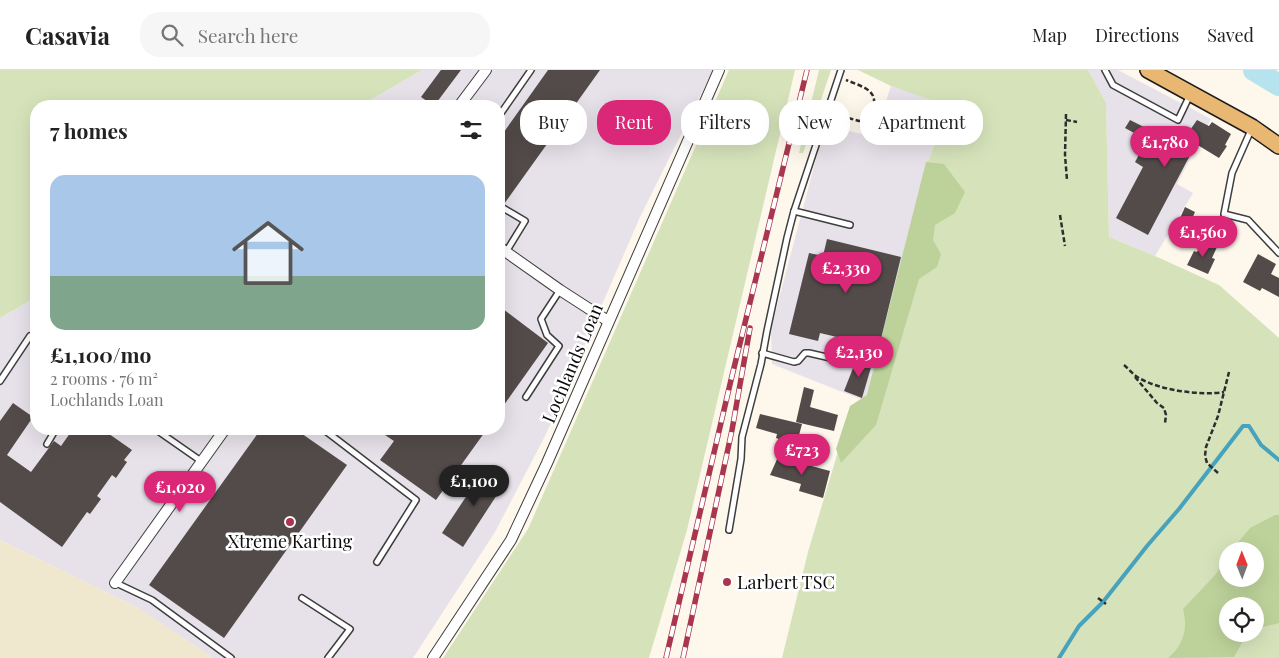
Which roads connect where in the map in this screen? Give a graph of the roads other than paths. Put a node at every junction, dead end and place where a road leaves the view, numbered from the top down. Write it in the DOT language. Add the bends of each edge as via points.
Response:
graph roads {
  1 [pos="486,70"];
  2 [pos="531,70"];
  3 [pos="719,70"];
  4 [pos="842,70"];
  5 [pos="1106,70"];
  6 [pos="1148,70"];
  7 [pos="1191,93"];
  8 [pos="464,100"];
  9 [pos="505,107"];
  10 [pos="1252,127"];
  11 [pos="1279,146"];
  12 [pos="505,209"];
  13 [pos="794,211"];
  14 [pos="850,225"];
  15 [pos="505,245"];
  16 [pos="505,251"];
  17 [pos="1279,253"];
  18 [pos="560,290"];
  19 [pos="608,321"];
  20 [pos="30,336"];
  21 [pos="762,353"];
  22 [pos="848,362"];
  23 [pos="0,381"];
  24 [pos="526,397"];
  25 [pos="52,435"];
  26 [pos="164,435"];
  27 [pos="222,435"];
  28 [pos="331,435"];
  29 [pos="47,444"];
  30 [pos="202,462"];
  31 [pos="729,530"];
  32 [pos="377,562"];
  33 [pos="115,583"];
  34 [pos="302,598"];
  35 [pos="230,658"];
  36 [pos="328,658"];
  37 [pos="433,658"];
  1 -- 8 [label="street"];
  2 -- 9 [label="lane"];
  3 -- 19 [label="street, Lochlands Loan"];
  4 -- 13 [label="lane"];
  5 -- 7 [label="lane" via="1113,85 1178,120"];
  6 -- 7 [label="main road"];
  7 -- 10 [label="main road"];
  10 -- 11 [label="main road"];
  10 -- 17 [label="lane" via="1232,173 1224,214 1248,220"];
  12 -- 15 [label="lane" via="525,221"];
  13 -- 14 [label="lane"];
  13 -- 21 [label="lane"];
  16 -- 18 [label="street"];
  18 -- 19 [label="street"];
  18 -- 24 [label="lane" via="541,319 547,335 560,346"];
  19 -- 37 [label="street, Lochlands Loan" via="511,540"];
  20 -- 23 [label="lane"];
  21 -- 22 [label="lane" via="794,362 805,353"];
  21 -- 31 [label="lane" via="742,437"];
  25 -- 29 [label="lane"];
  26 -- 30 [label="lane"];
  27 -- 30 [label="street"];
  28 -- 32 [label="lane" via="416,500"];
  30 -- 33 [label="street"];
  33 -- 35 [label="lane" via="152,600"];
  34 -- 36 [label="lane" via="350,629"];
}
